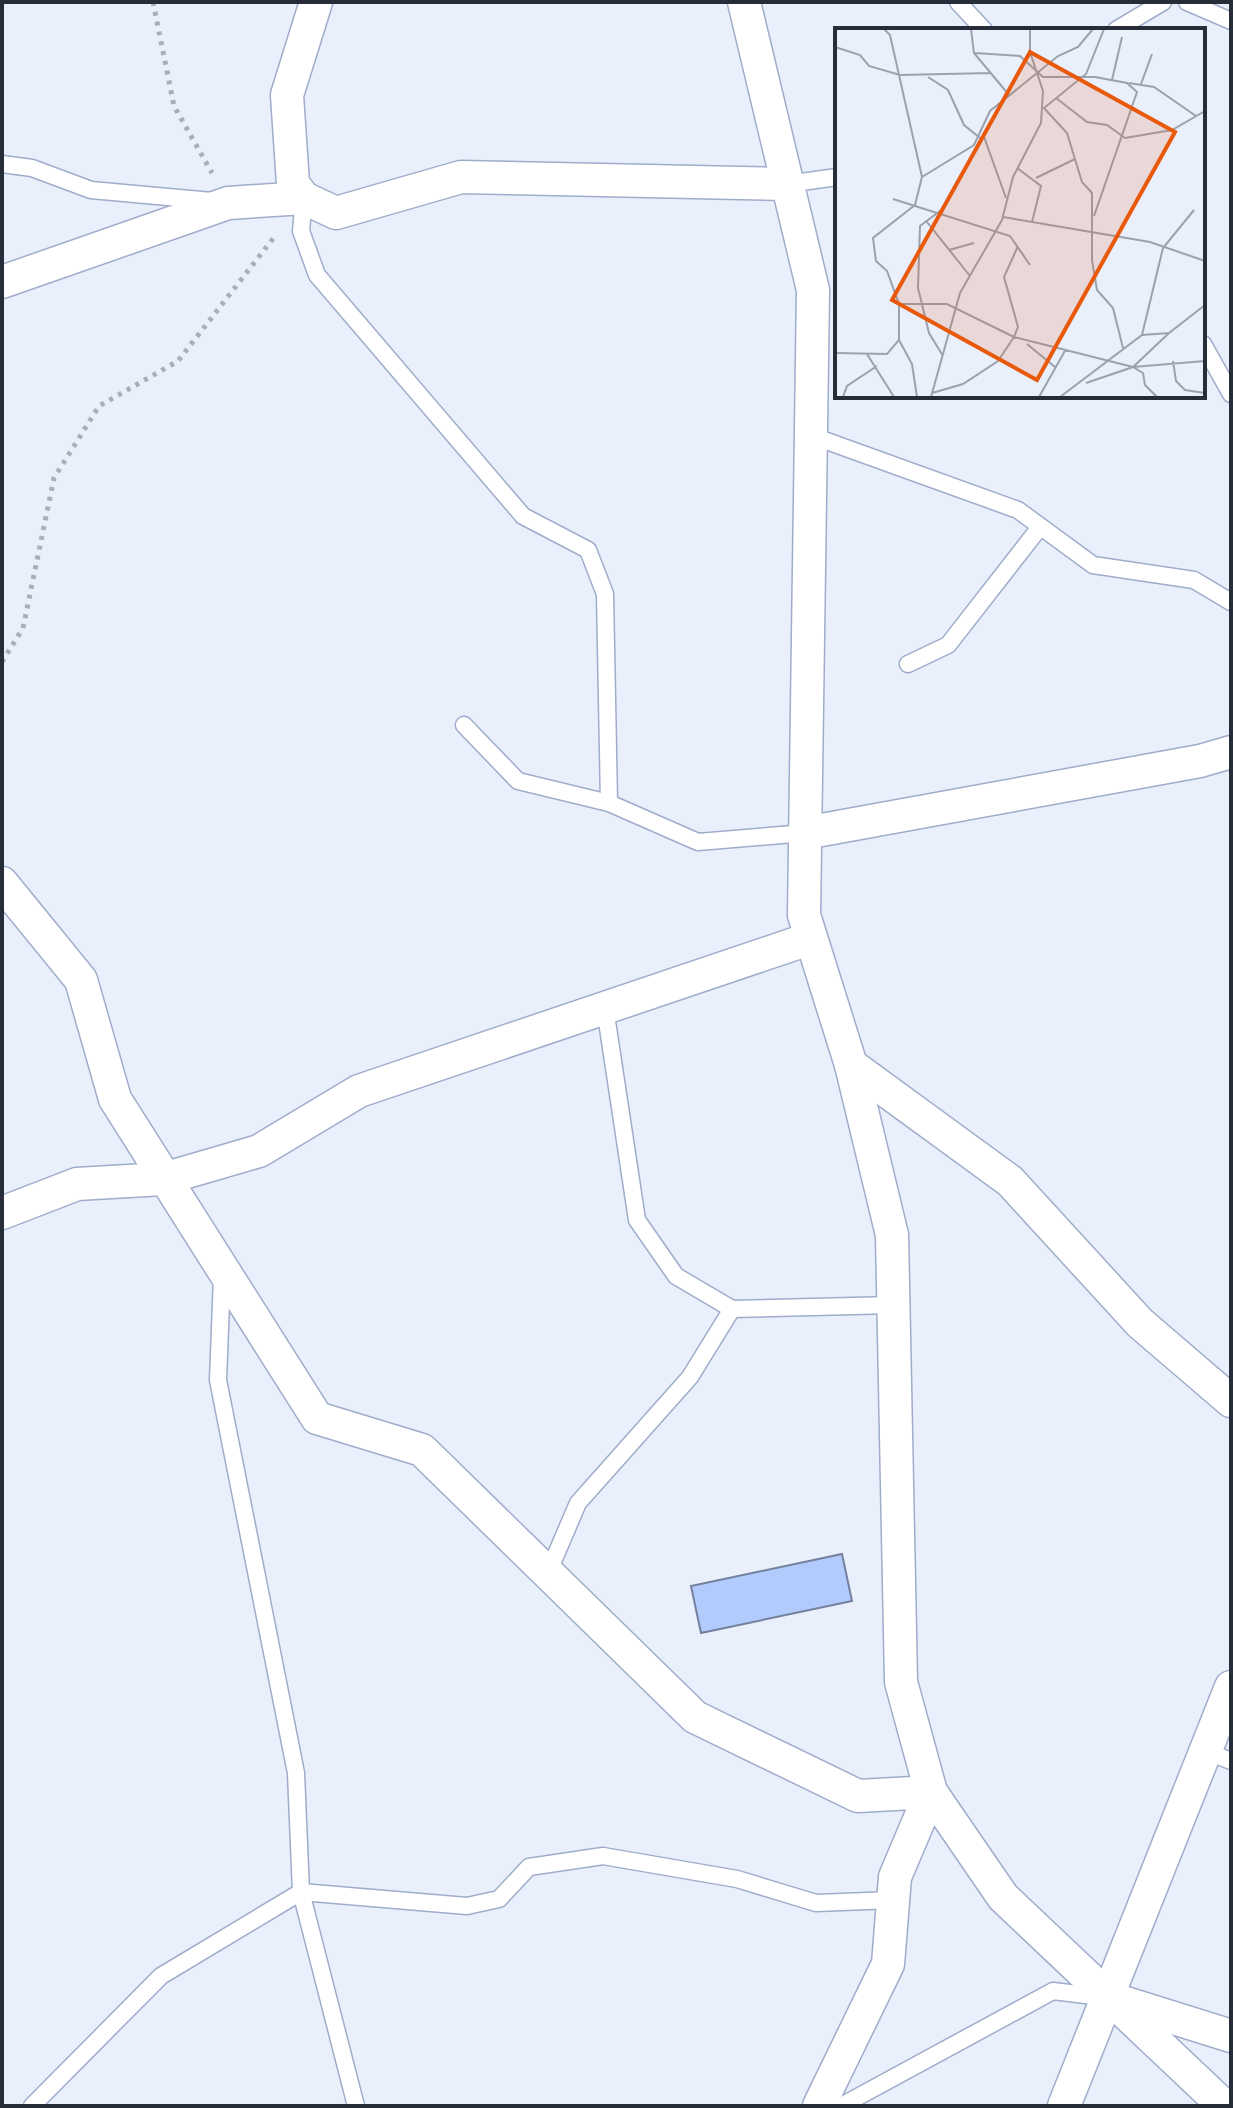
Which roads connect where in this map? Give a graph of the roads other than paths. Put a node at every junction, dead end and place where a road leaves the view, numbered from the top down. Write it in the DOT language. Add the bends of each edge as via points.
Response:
graph roads {
  1 [pos="316,2"];
  2 [pos="744,2"];
  3 [pos="958,2"];
  4 [pos="1163,2"];
  5 [pos="1187,2"];
  6 [pos="1231,21"];
  7 [pos="982,28"];
  8 [pos="1119,28"];
  9 [pos="2,164"];
  10 [pos="835,177"];
  11 [pos="787,184"];
  12 [pos="304,198"];
  13 [pos="228,203"];
  14 [pos="2,282"];
  15 [pos="1205,348"];
  16 [pos="1231,394"];
  17 [pos="810,435"];
  18 [pos="1040,527"];
  19 [pos="1231,602"];
  20 [pos="908,664"];
  21 [pos="464,725"];
  22 [pos="1231,752"];
  23 [pos="609,803"];
  24 [pos="805,833"];
  25 [pos="2,883"];
  26 [pos="809,939"];
  27 [pos="605,1008"];
  28 [pos="851,1065"];
  29 [pos="163,1179"];
  30 [pos="2,1213"];
  31 [pos="222,1272"];
  32 [pos="894,1305"];
  33 [pos="732,1309"];
  34 [pos="1231,1401"];
  35 [pos="548,1573"];
  36 [pos="1231,1687"];
  37 [pos="1218,1756"];
  38 [pos="931,1792"];
  39 [pos="301,1892"];
  40 [pos="893,1900"];
  41 [pos="1109,1998"];
  42 [pos="1231,2036"];
  43 [pos="32,2106"];
  44 [pos="356,2106"];
  45 [pos="819,2106"];
  46 [pos="841,2106"];
  47 [pos="1064,2106"];
  48 [pos="1224,2106"];
  1 -- 12 [label="street" via="287,95 293,184"];
  2 -- 11 [label="street"];
  3 -- 7 [label="lane"];
  4 -- 8 [label="lane"];
  5 -- 6 [label="lane"];
  9 -- 13 [label="lane" via="32,168 91,190"];
  10 -- 11 [label="lane"];
  11 -- 12 [label="street" via="461,177 336,213"];
  11 -- 17 [label="street" via="813,290"];
  12 -- 13 [label="street"];
  12 -- 23 [label="lane" via="301,231 317,275 523,516 588,550 605,594"];
  13 -- 14 [label="street"];
  15 -- 16 [label="lane"];
  17 -- 18 [label="lane" via="1018,510"];
  17 -- 24 [label="street"];
  18 -- 19 [label="lane" via="1093,565 1194,580"];
  18 -- 20 [label="lane" via="948,645"];
  21 -- 23 [label="lane" via="518,781"];
  22 -- 24 [label="street"];
  23 -- 24 [label="lane" via="698,842"];
  24 -- 26 [label="street" via="804,915"];
  25 -- 29 [label="street" via="81,980 115,1099"];
  26 -- 27 [label="street"];
  26 -- 28 [label="street"];
  27 -- 29 [label="street" via="359,1091 259,1151"];
  27 -- 33 [label="lane" via="637,1220 676,1276"];
  28 -- 32 [label="street" via="892,1235"];
  28 -- 34 [label="street" via="1010,1181 1140,1323"];
  29 -- 30 [label="street" via="77,1184"];
  29 -- 31 [label="street"];
  31 -- 35 [label="street" via="317,1418 422,1450"];
  31 -- 39 [label="lane" via="218,1380 296,1773"];
  32 -- 33 [label="lane"];
  32 -- 38 [label="street" via="901,1682"];
  33 -- 35 [label="lane" via="690,1377 578,1503"];
  35 -- 38 [label="street" via="695,1717 858,1796"];
  36 -- 37 [label="street"];
  37 -- 41 [label="street"];
  38 -- 40 [label="street" via="895,1877"];
  38 -- 41 [label="street" via="1003,1897"];
  39 -- 40 [label="lane" via="467,1906 499,1899 529,1867 603,1856 737,1879 816,1903"];
  39 -- 43 [label="lane" via="161,1976"];
  39 -- 44 [label="lane"];
  40 -- 45 [label="street" via="888,1964"];
  41 -- 42 [label="street"];
  41 -- 46 [label="lane" via="1053,1991"];
  41 -- 47 [label="street"];
  41 -- 48 [label="street"];
}
